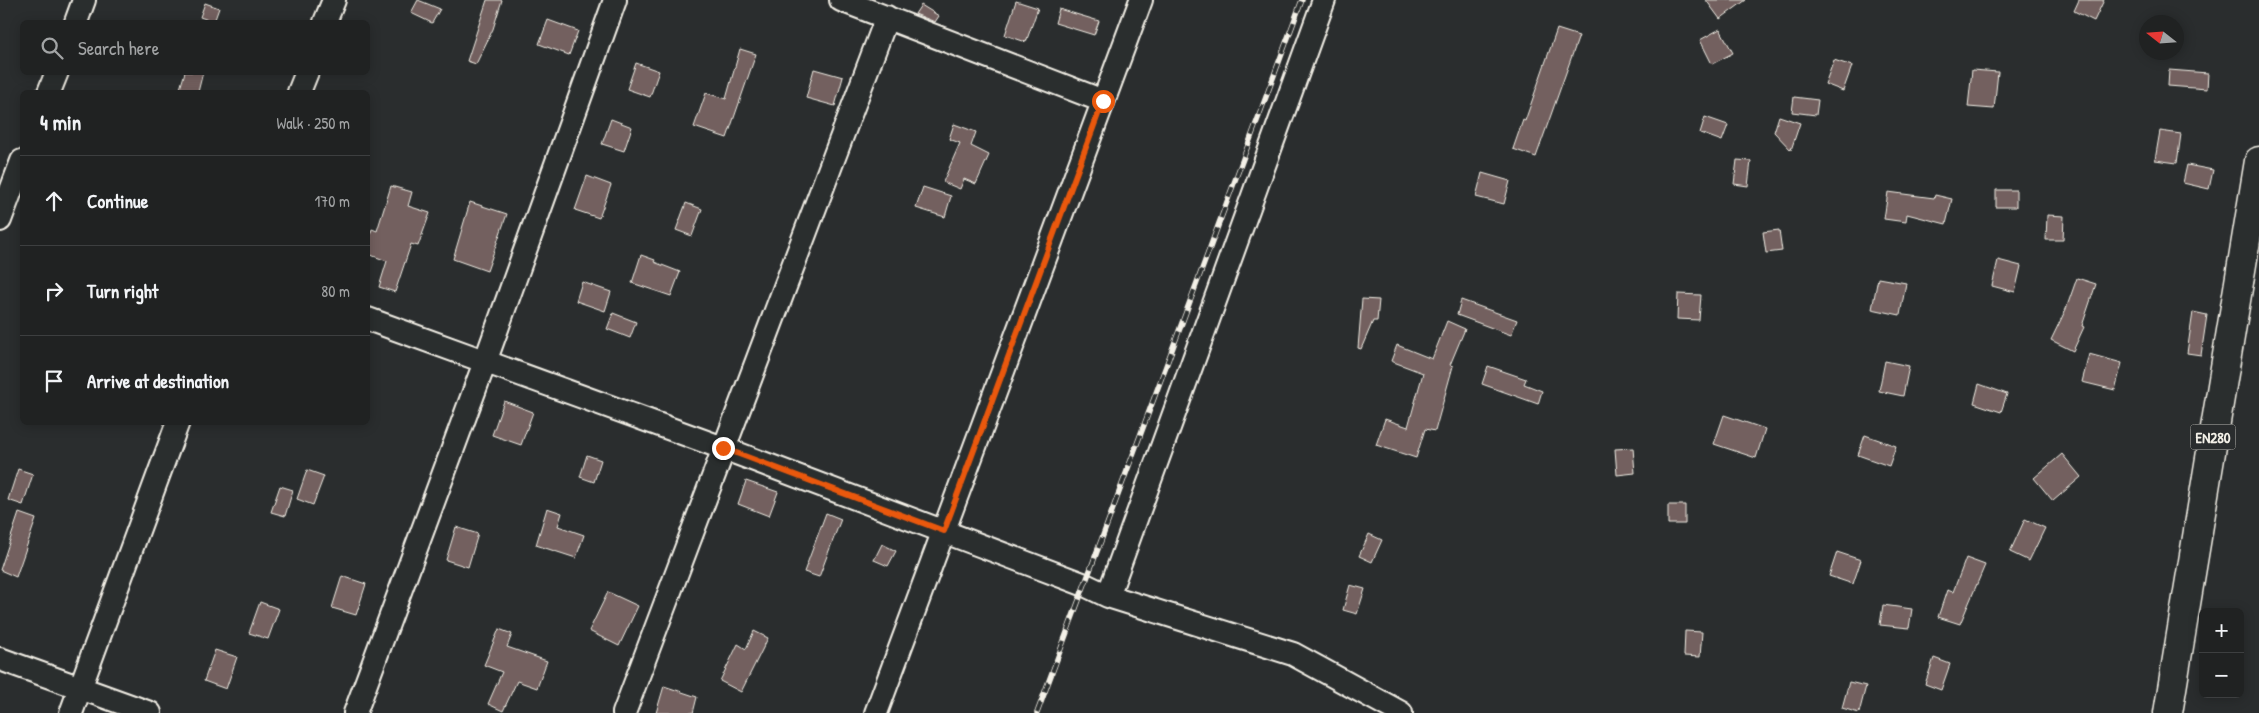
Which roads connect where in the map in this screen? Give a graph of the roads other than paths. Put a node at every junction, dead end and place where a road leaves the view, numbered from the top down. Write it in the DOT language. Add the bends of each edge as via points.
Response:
graph roads {
  1 [pos="84,0"];
  2 [pos="334,0"];
  3 [pos="615,0"];
  4 [pos="841,0"];
  5 [pos="1141,0"];
  6 [pos="1324,0"];
  7 [pos="886,18"];
  8 [pos="77,20"];
  9 [pos="326,20"];
  10 [pos="55,75"];
  11 [pos="306,75"];
  12 [pos="50,90"];
  13 [pos="301,90"];
  14 [pos="1103,101"];
  15 [pos="2259,161"];
  16 [pos="20,173"];
  17 [pos="17,191"];
  18 [pos="0,220"];
  19 [pos="370,320"];
  20 [pos="485,362"];
  21 [pos="177,425"];
  22 [pos="723,448"];
  23 [pos="944,531"];
  24 [pos="1108,596"];
  25 [pos="0,659"];
  26 [pos="80,688"];
  27 [pos="71,713"];
  28 [pos="150,713"];
  29 [pos="355,713"];
  30 [pos="624,713"];
  31 [pos="876,713"];
  32 [pos="1401,713"];
  33 [pos="2168,713"];
  1 -- 8 [label="street"];
  2 -- 9 [label="street"];
  3 -- 20 [label="street"];
  4 -- 7 [label="street"];
  5 -- 14 [label="street"];
  6 -- 24 [label="street"];
  7 -- 14 [label="street"];
  7 -- 22 [label="street"];
  10 -- 12 [label="street"];
  11 -- 13 [label="street"];
  14 -- 23 [label="street"];
  15 -- 33 [label="main road, EN280"];
  16 -- 17 [label="street"];
  17 -- 18 [label="street"];
  19 -- 20 [label="street"];
  20 -- 22 [label="street"];
  20 -- 29 [label="street"];
  21 -- 26 [label="street"];
  22 -- 23 [label="street"];
  22 -- 30 [label="street"];
  23 -- 24 [label="street"];
  23 -- 31 [label="street"];
  24 -- 32 [label="street" via="1293,654"];
  25 -- 26 [label="street"];
  26 -- 27 [label="street"];
  26 -- 28 [label="street"];
}
